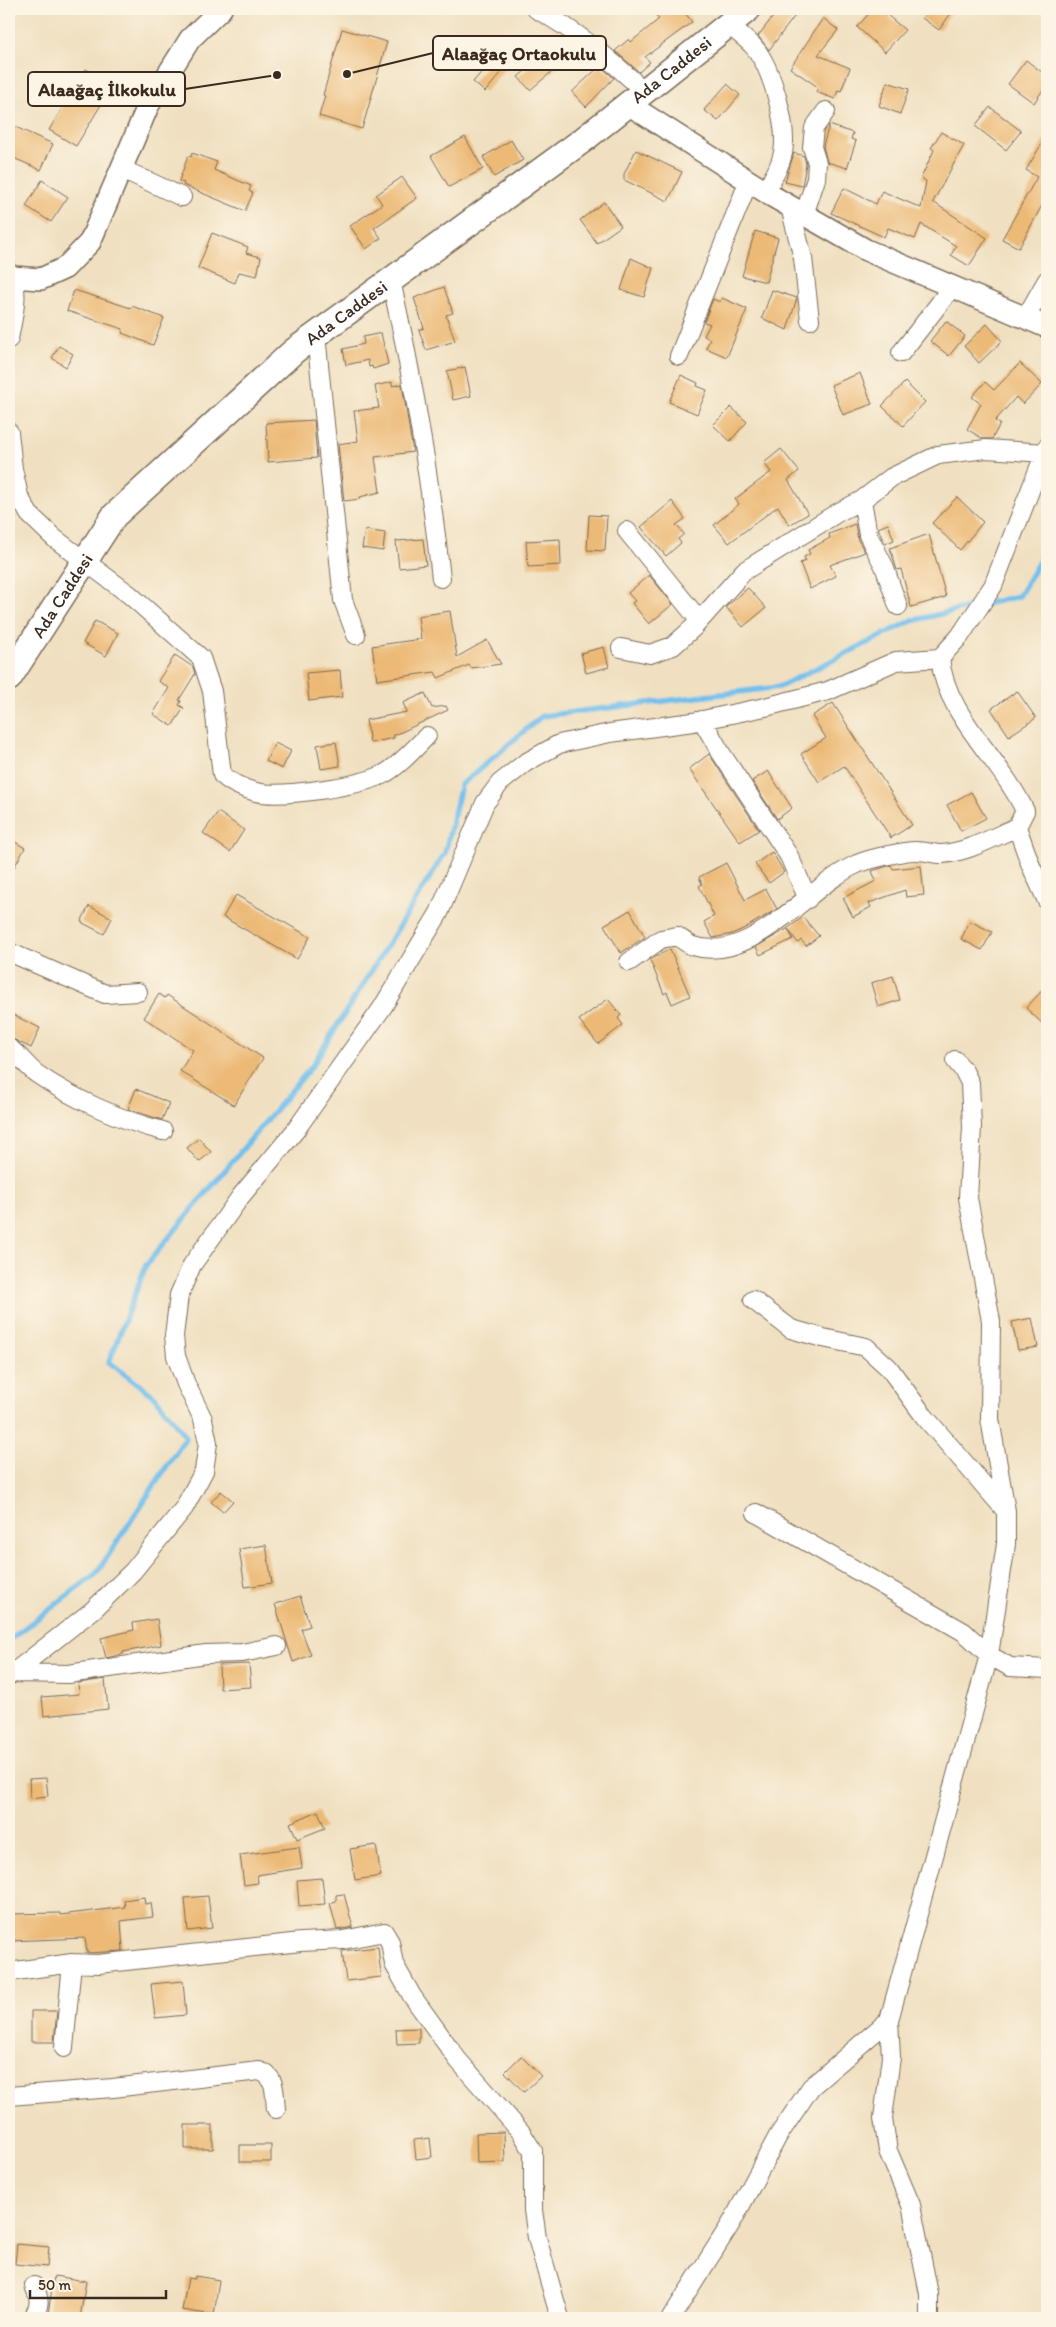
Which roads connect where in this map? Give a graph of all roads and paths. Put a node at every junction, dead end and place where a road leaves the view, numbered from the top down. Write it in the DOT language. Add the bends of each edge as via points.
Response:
graph roads {
  1 [pos="221,9"];
  2 [pos="536,9"];
  3 [pos="748,9"];
  4 [pos="728,24"];
  5 [pos="636,98"];
  6 [pos="826,111"];
  7 [pos="122,169"];
  8 [pos="757,186"];
  9 [pos="182,197"];
  10 [pos="797,211"];
  11 [pos="10,274"];
  12 [pos="391,280"];
  13 [pos="1047,280"];
  14 [pos="953,286"];
  15 [pos="1026,317"];
  16 [pos="810,320"];
  17 [pos="1047,327"];
  18 [pos="316,334"];
  19 [pos="9,339"];
  20 [pos="901,354"];
  21 [pos="678,356"];
  22 [pos="9,432"];
  23 [pos="1046,450"];
  24 [pos="862,500"];
  25 [pos="627,531"];
  26 [pos="85,561"];
  27 [pos="441,578"];
  28 [pos="898,606"];
  29 [pos="699,620"];
  30 [pos="356,636"];
  31 [pos="621,648"];
  32 [pos="940,658"];
  33 [pos="9,678"];
  34 [pos="702,720"];
  35 [pos="427,736"];
  36 [pos="1017,827"];
  37 [pos="808,899"];
  38 [pos="1047,901"];
  39 [pos="9,952"];
  40 [pos="629,962"];
  41 [pos="138,992"];
  42 [pos="9,1048"];
  43 [pos="955,1060"];
  44 [pos="163,1131"];
  45 [pos="753,1300"];
  46 [pos="1006,1511"];
  47 [pos="756,1513"];
  48 [pos="277,1646"];
  49 [pos="989,1655"];
  50 [pos="1047,1668"];
  51 [pos="11,1674"];
  52 [pos="72,1964"];
  53 [pos="9,1972"];
  54 [pos="889,2020"];
  55 [pos="64,2048"];
  56 [pos="9,2096"];
  57 [pos="276,2109"];
  58 [pos="34,2286"];
  59 [pos="32,2318"];
  60 [pos="560,2318"];
  61 [pos="670,2318"];
  62 [pos="929,2318"];
  1 -- 7 [label="street" via="190,39 148,106"];
  2 -- 5 [label="street" via="604,54"];
  3 -- 4 [label="main road, Ada Caddesi"];
  4 -- 5 [label="main road, Ada Caddesi"];
  4 -- 8 [label="street" via="755,48 773,81 781,117 783,152 775,176"];
  5 -- 8 [label="street"];
  5 -- 12 [label="main road, Ada Caddesi"];
  6 -- 10 [label="street" via="814,128 812,147 817,163 816,179"];
  7 -- 9 [label="street"];
  7 -- 11 [label="street" via="90,242 66,268 41,279"];
  8 -- 10 [label="street"];
  8 -- 21 [label="street"];
  10 -- 14 [label="street" via="866,250"];
  10 -- 16 [label="street"];
  11 -- 19 [label="street" via="15,300"];
  12 -- 18 [label="main road, Ada Caddesi"];
  12 -- 27 [label="street" via="411,369 433,500"];
  13 -- 15 [label="street"];
  14 -- 15 [label="street"];
  14 -- 20 [label="street"];
  15 -- 17 [label="street"];
  18 -- 26 [label="main road, Ada Caddesi" via="114,516"];
  18 -- 30 [label="street" via="343,600"];
  22 -- 26 [label="street" via="19,496 29,514"];
  23 -- 24 [label="street" via="986,449 938,454 892,477"];
  23 -- 32 [label="street" via="993,586 960,636"];
  24 -- 28 [label="street" via="868,536 884,566"];
  24 -- 29 [label="street" via="744,571"];
  25 -- 29 [label="street"];
  26 -- 33 [label="main road, Ada Caddesi"];
  26 -- 35 [label="street" via="130,595 201,658 212,691 222,775 230,782 256,792 292,793 354,783 383,774"];
  29 -- 31 [label="street" via="672,646 650,654"];
  32 -- 34 [label="street" via="896,661 828,691"];
  32 -- 36 [label="street" via="941,676 951,701 1018,795 1025,811"];
  34 -- 37 [label="street" via="720,753 789,856"];
  34 -- 51 [label="street" via="559,744 525,763 500,783 486,803 439,912 382,1008 295,1131 192,1265 179,1296 174,1336 176,1356 203,1419 208,1443 204,1471 184,1508 133,1571 93,1610"];
  36 -- 37 [label="street" via="978,844 943,854 914,851 858,864"];
  36 -- 38 [label="street"];
  37 -- 40 [label="street" via="768,928 732,947 692,946 677,936 661,939"];
  39 -- 41 [label="street" via="105,994"];
  42 -- 44 [label="street" via="36,1073 72,1094 131,1123"];
  43 -- 46 [label="street" via="970,1083 972,1127 968,1198 992,1321 990,1419"];
  45 -- 46 [label="street" via="792,1329 866,1347 889,1368 924,1416"];
  46 -- 49 [label="street" via="1006,1544"];
  47 -- 49 [label="street" via="964,1632"];
  48 -- 51 [label="street" via="68,1674"];
  49 -- 50 [label="street" via="1010,1667"];
  49 -- 54 [label="street"];
  52 -- 53 [label="street"];
  52 -- 55 [label="street"];
  52 -- 60 [label="street" via="343,1940 384,1932 390,1942 394,1964 412,1996 458,2060 521,2132 533,2152 533,2210 537,2238"];
  54 -- 61 [label="street" via="811,2087 778,2136 732,2222"];
  54 -- 62 [label="street" via="892,2057 883,2118 888,2151 911,2205 929,2294"];
  56 -- 57 [label="street" via="259,2071 267,2073 273,2080"];
  58 -- 59 [label="street" via="40,2298 39,2309"];
}
